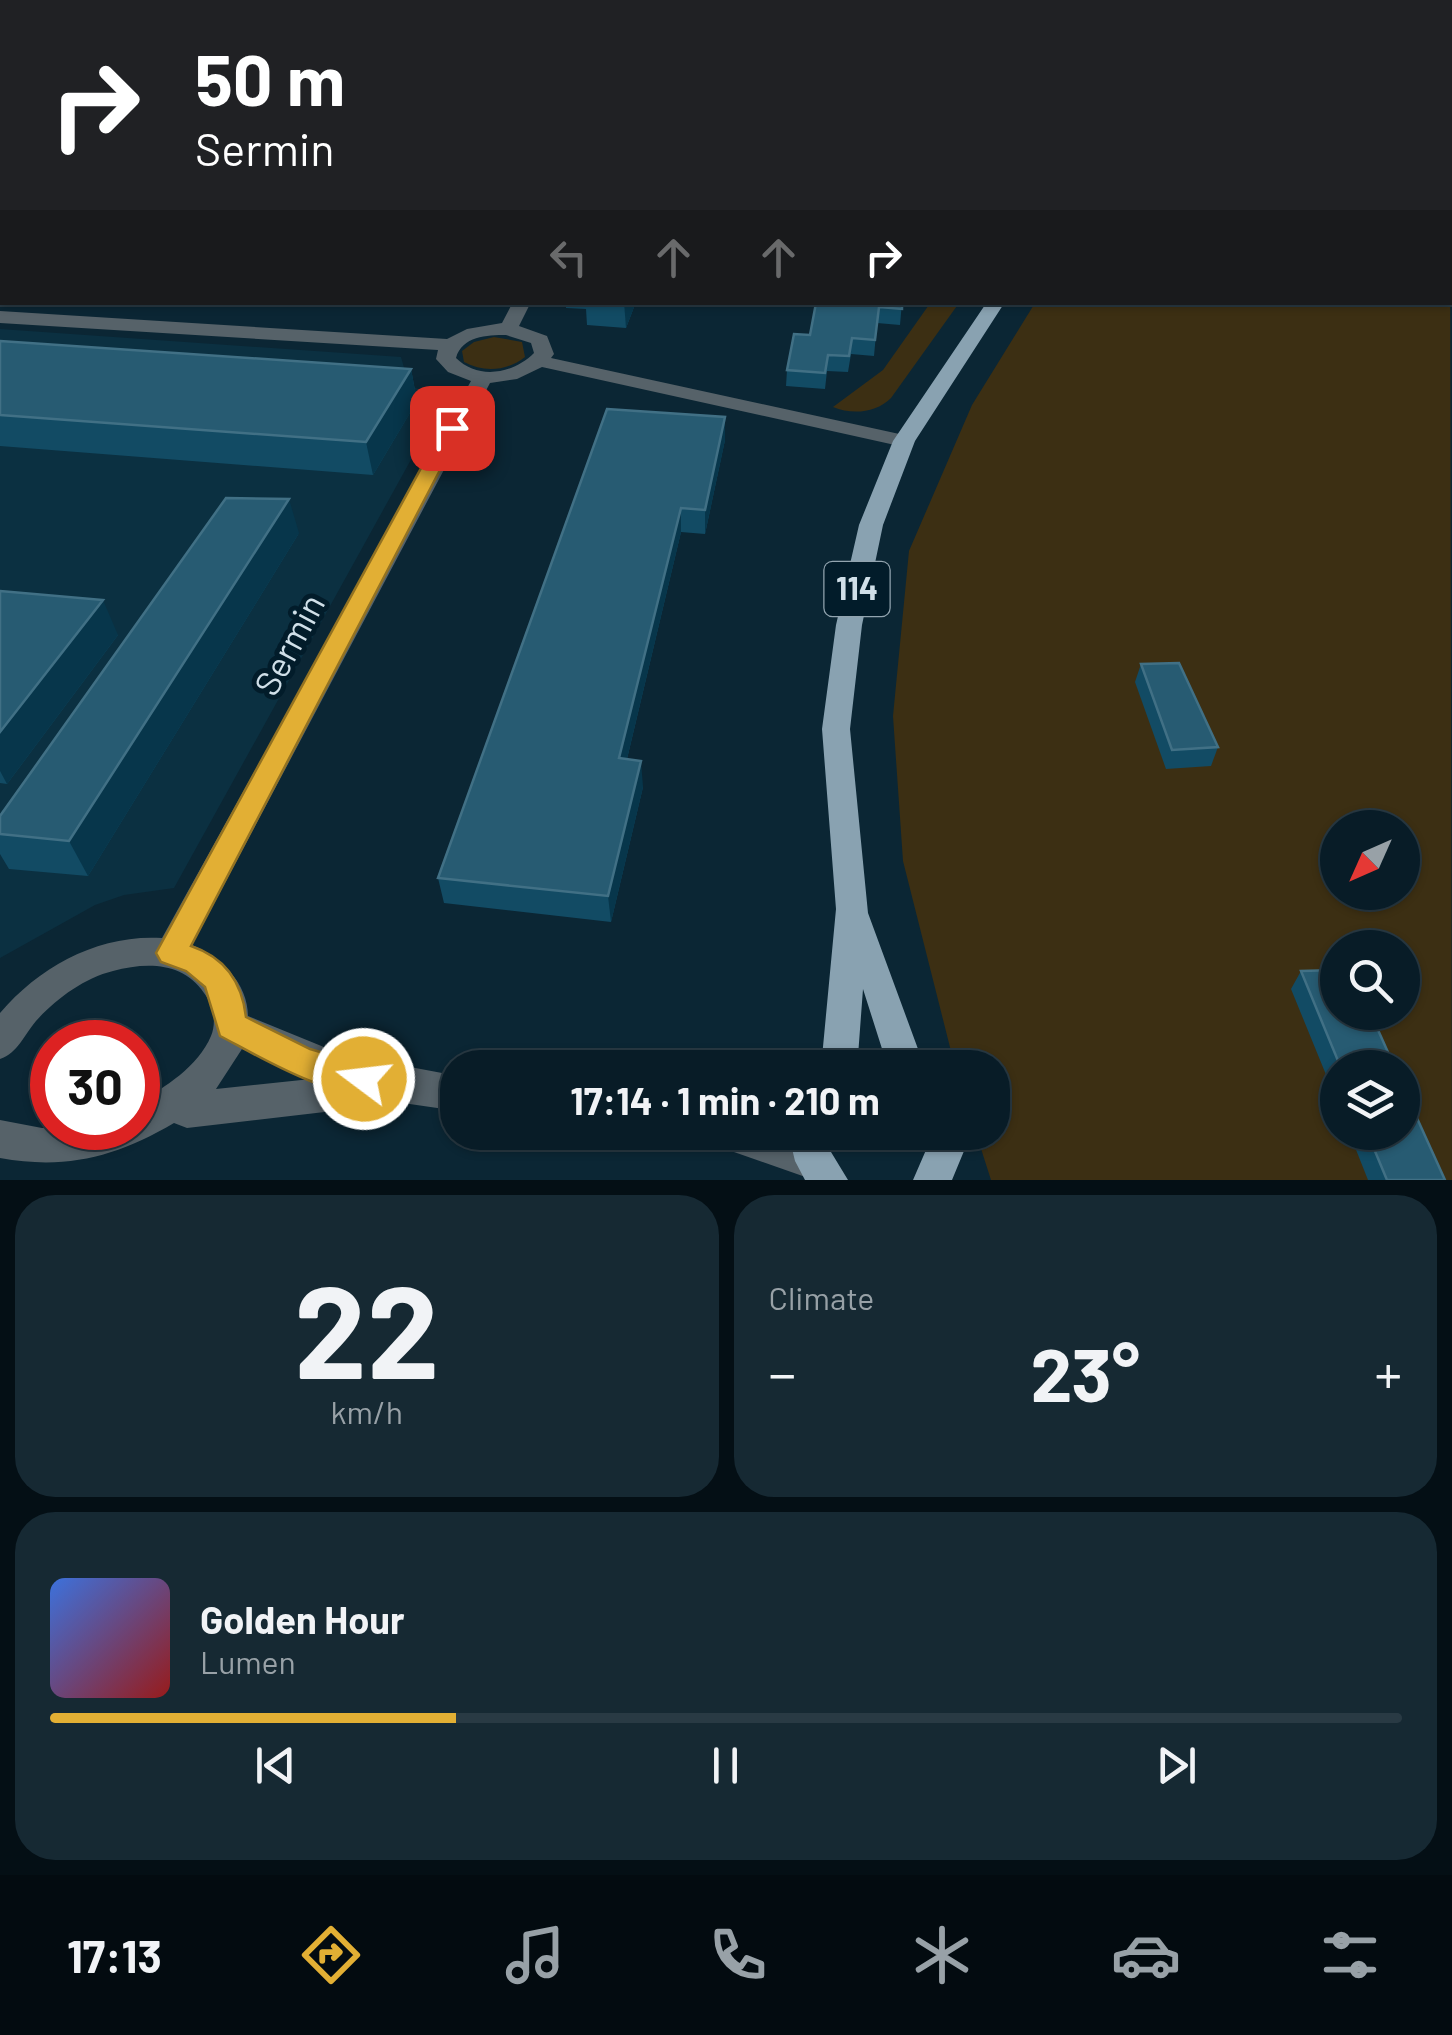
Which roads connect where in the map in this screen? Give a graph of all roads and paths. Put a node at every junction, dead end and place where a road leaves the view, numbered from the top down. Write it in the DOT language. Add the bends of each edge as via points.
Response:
graph roads {
  1 [pos="520,305"];
  2 [pos="994,305"];
  3 [pos="0,317"];
  4 [pos="508,328"];
  5 [pos="450,345"];
  6 [pos="539,361"];
  7 [pos="483,377"];
  8 [pos="904,441"];
  9 [pos="852,909"];
  10 [pos="172,953"];
  11 [pos="14,1007"];
  12 [pos="231,1026"];
  13 [pos="0,1042"];
  14 [pos="841,1050"];
  15 [pos="900,1050"];
  16 [pos="395,1087"];
  17 [pos="440,1092"];
  18 [pos="187,1110"];
  19 [pos="0,1138"];
  20 [pos="789,1150"];
  21 [pos="942,1150"];
  22 [pos="817,1158"];
  23 [pos="937,1177"];
  1 -- 4 [label="street"];
  2 -- 8 [label="main road, 114"];
  3 -- 5 [label="street"];
  4 -- 5 [label="street" via="468,334"];
  4 -- 6 [label="street" via="540,340"];
  5 -- 7 [label="street" via="450,366"];
  6 -- 7 [label="street" via="509,375"];
  6 -- 8 [label="street"];
  7 -- 10 [label="street, Sermin"];
  8 -- 9 [label="main road, 114" via="871,524 848,625 836,729"];
  9 -- 14 [label="main road, 114"];
  9 -- 15 [label="main road, 114"];
  10 -- 11 [label="street" via="98,960"];
  10 -- 12 [label="street" via="216,978 228,999"];
  11 -- 13 [label="street"];
  12 -- 16 [label="street" via="304,1062"];
  12 -- 18 [label="street" via="219,1068"];
  16 -- 17 [label="street"];
  16 -- 18 [label="street"];
  18 -- 19 [label="street" via="145,1141 98,1161 40,1162"];
  20 -- 22 [label="street"];
  21 -- 23 [label="main road"];
}
